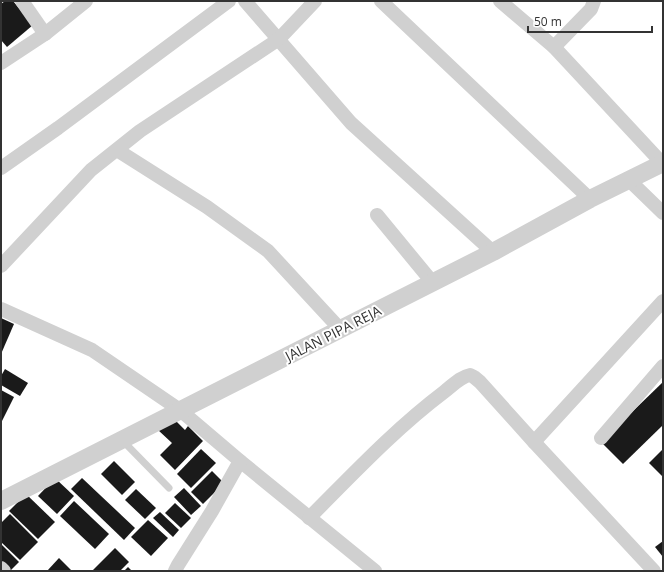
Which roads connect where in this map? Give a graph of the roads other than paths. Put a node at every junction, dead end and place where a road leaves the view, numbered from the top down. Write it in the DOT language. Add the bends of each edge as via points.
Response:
graph roads {
  1 [pos="22,1"];
  2 [pos="86,1"];
  3 [pos="229,1"];
  4 [pos="245,1"];
  5 [pos="315,1"];
  6 [pos="381,1"];
  7 [pos="500,1"];
  8 [pos="594,1"];
  9 [pos="45,34"];
  10 [pos="279,40"];
  11 [pos="554,47"];
  12 [pos="1,63"];
  13 [pos="117,150"];
  14 [pos="663,163"];
  15 [pos="1,168"];
  16 [pos="629,180"];
  17 [pos="590,199"];
  18 [pos="663,213"];
  19 [pos="377,215"];
  20 [pos="493,252"];
  21 [pos="1,266"];
  22 [pos="433,283"];
  23 [pos="663,300"];
  24 [pos="1,309"];
  25 [pos="341,330"];
  26 [pos="663,366"];
  27 [pos="180,410"];
  28 [pos="601,438"];
  29 [pos="122,440"];
  30 [pos="534,442"];
  31 [pos="240,461"];
  32 [pos="169,488"];
  33 [pos="1,501"];
  34 [pos="309,518"];
  35 [pos="1,568"];
  36 [pos="4,571"];
  37 [pos="175,571"];
  38 [pos="375,571"];
  39 [pos="654,571"];
  1 -- 9 [label="street"];
  2 -- 9 [label="street"];
  3 -- 15 [label="street"];
  4 -- 10 [label="street"];
  5 -- 10 [label="street"];
  6 -- 17 [label="street"];
  7 -- 11 [label="street"];
  8 -- 11 [label="street" via="591,9"];
  9 -- 12 [label="street"];
  10 -- 13 [label="street" via="140,131"];
  10 -- 20 [label="street" via="351,123"];
  11 -- 14 [label="street"];
  13 -- 21 [label="street" via="91,170"];
  13 -- 25 [label="street" via="206,207 268,251"];
  14 -- 16 [label="street, JALAN PIPA REJA"];
  16 -- 17 [label="street, JALAN PIPA REJA"];
  16 -- 18 [label="street"];
  17 -- 20 [label="street, JALAN PIPA REJA"];
  19 -- 22 [label="street"];
  20 -- 22 [label="street, JALAN PIPA REJA"];
  22 -- 25 [label="street, JALAN PIPA REJA"];
  23 -- 30 [label="street"];
  24 -- 27 [label="street" via="92,350"];
  25 -- 27 [label="street, JALAN PIPA REJA"];
  26 -- 28 [label="street"];
  27 -- 29 [label="street, JALAN PIPA REJA"];
  27 -- 31 [label="street"];
  29 -- 32 [label="lane"];
  29 -- 33 [label="street, JALAN PIPA REJA"];
  30 -- 34 [label="street" via="480,382 468,376 428,404"];
  30 -- 39 [label="street"];
  31 -- 34 [label="street"];
  31 -- 37 [label="street"];
  34 -- 38 [label="street"];
  35 -- 36 [label="street"];
}
